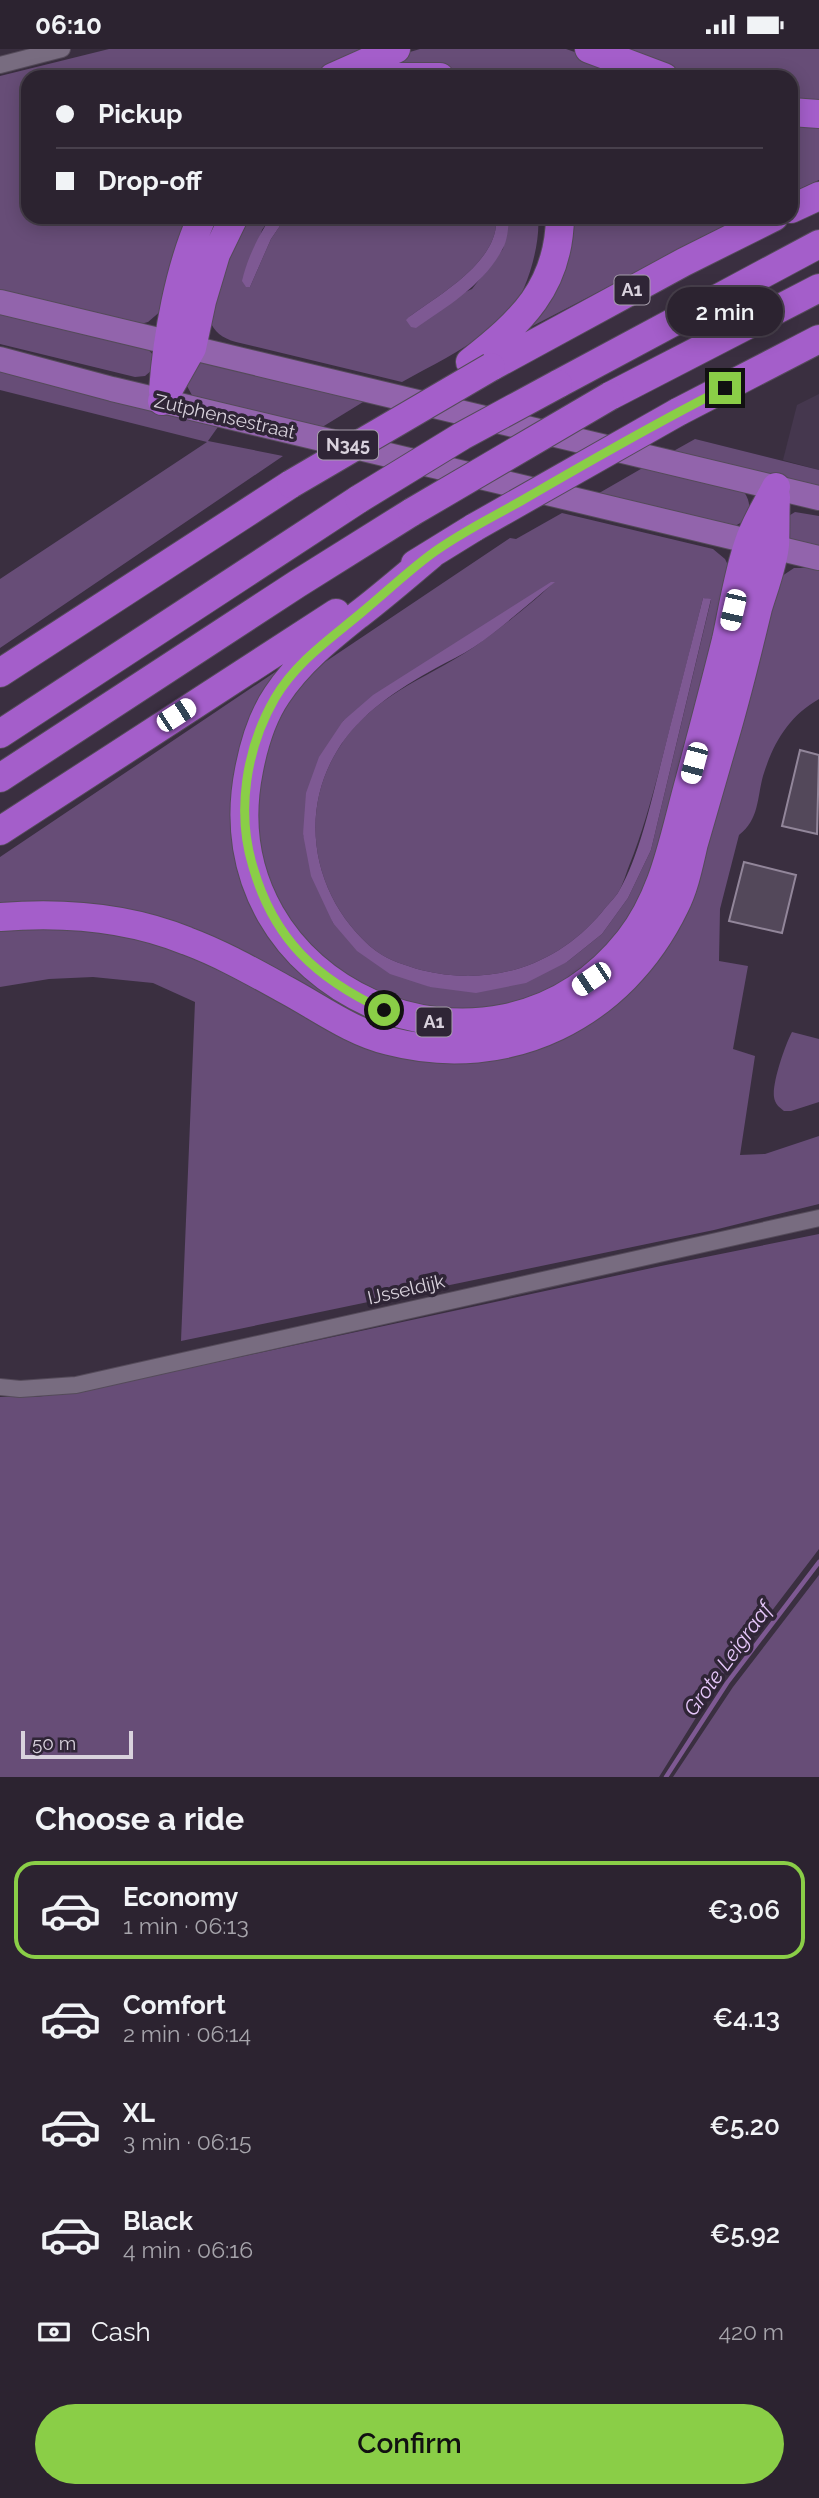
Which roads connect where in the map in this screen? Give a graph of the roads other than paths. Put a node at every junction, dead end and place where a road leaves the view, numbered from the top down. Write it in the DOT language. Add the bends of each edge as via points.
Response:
graph roads {
  1 [pos="62,49"];
  2 [pos="396,49"];
  3 [pos="589,49"];
  4 [pos="0,65"];
  5 [pos="349,70"];
  6 [pos="645,70"];
  7 [pos="798,112"];
  8 [pos="819,114"];
  9 [pos="819,195"];
  10 [pos="798,206"];
  11 [pos="199,224"];
  12 [pos="231,224"];
  13 [pos="559,224"];
  14 [pos="761,224"];
  15 [pos="819,244"];
  16 [pos="819,288"];
  17 [pos="0,302"];
  18 [pos="819,339"];
  19 [pos="179,345"];
  20 [pos="0,359"];
  21 [pos="481,365"];
  22 [pos="162,401"];
  23 [pos="776,487"];
  24 [pos="819,498"];
  25 [pos="762,544"];
  26 [pos="431,555"];
  27 [pos="819,558"];
  28 [pos="0,673"];
  29 [pos="0,734"];
  30 [pos="0,778"];
  31 [pos="0,831"];
  32 [pos="0,917"];
  33 [pos="819,1218"];
  34 [pos="0,1387"];
  1 -- 4 [label="street"];
  2 -- 5 [label="highway"];
  3 -- 6 [label="highway"];
  7 -- 8 [label="highway"];
  9 -- 10 [label="highway"];
  11 -- 19 [label="highway" via="189,252"];
  12 -- 19 [label="highway"];
  13 -- 21 [label="highway, A1" via="555,258 534,302"];
  14 -- 21 [label="highway, A1"];
  15 -- 29 [label="highway, A1, bridge" via="462,436"];
  16 -- 30 [label="highway, bridge" via="610,396 412,512"];
  17 -- 19 [label="main road"];
  18 -- 26 [label="highway, A1, bridge" via="678,412"];
  19 -- 22 [label="highway"];
  19 -- 23 [label="main road"];
  20 -- 22 [label="main road, Zutphensestraat / N345"];
  21 -- 28 [label="highway, A1, bridge"];
  22 -- 25 [label="main road, Zutphensestraat / N345"];
  23 -- 24 [label="main road"];
  23 -- 25 [label="highway"];
  25 -- 26 [label="highway, A1" via="722,655 671,852 650,907 618,953 574,990 535,1010 471,1024 428,1021 384,1010 309,964 265,900 245,828 246,786 256,740 276,696 324,642"];
  25 -- 27 [label="main road, Zutphensestraat / N345"];
  25 -- 32 [label="highway, A1" via="728,726 676,903 650,950 628,976 564,1023 528,1038 482,1048 408,1046 348,1025 223,956 162,932 90,917"];
  26 -- 31 [label="highway, A1"];
  33 -- 34 [label="street, IJsseldijk" via="76,1385"];
}
